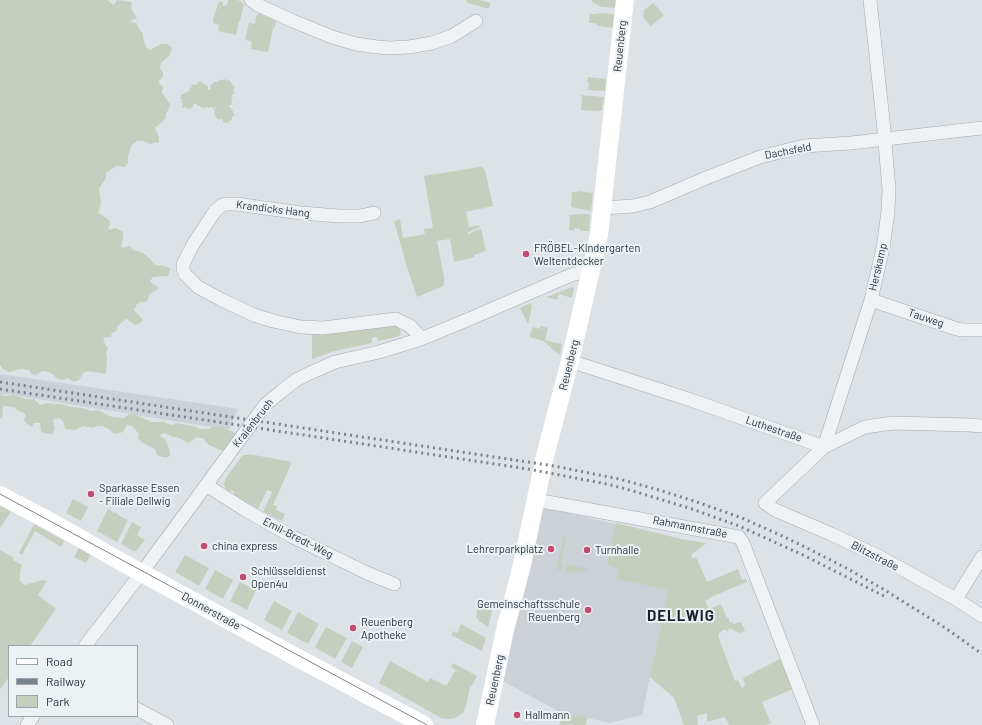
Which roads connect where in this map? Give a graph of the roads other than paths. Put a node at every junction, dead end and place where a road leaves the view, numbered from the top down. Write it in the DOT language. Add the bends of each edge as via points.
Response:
graph roads {
  1 [pos="251,0"];
  2 [pos="625,0"];
  3 [pos="870,0"];
  4 [pos="476,21"];
  5 [pos="982,128"];
  6 [pos="885,139"];
  7 [pos="603,208"];
  8 [pos="374,213"];
  9 [pos="590,274"];
  10 [pos="871,300"];
  11 [pos="982,330"];
  12 [pos="421,338"];
  13 [pos="570,360"];
  14 [pos="982,426"];
  15 [pos="824,447"];
  16 [pos="206,485"];
  17 [pos="0,495"];
  18 [pos="536,500"];
  19 [pos="765,503"];
  20 [pos="982,557"];
  21 [pos="142,573"];
  22 [pos="394,584"];
  23 [pos="956,599"];
  24 [pos="982,616"];
  25 [pos="86,645"];
  26 [pos="138,710"];
  27 [pos="167,725"];
  28 [pos="424,725"];
  29 [pos="485,725"];
  30 [pos="813,725"];
  1 -- 4 [label="street" via="332,38 377,48 432,43 452,36"];
  2 -- 7 [label="main road, Reuenberg"];
  3 -- 6 [label="street, Herskamp"];
  5 -- 6 [label="street, Dachsfeld"];
  6 -- 7 [label="street, Dachsfeld" via="804,146 760,157 650,202"];
  6 -- 10 [label="street, Herskamp" via="888,212"];
  7 -- 9 [label="main road, Reuenberg"];
  8 -- 12 [label="street, Krandicks Hang" via="339,216 236,204 222,205 215,211 194,243 183,269 198,287 273,322 323,328 396,319 410,326"];
  9 -- 12 [label="street, Kraienbruch" via="571,275"];
  9 -- 13 [label="main road, Reuenberg"];
  10 -- 11 [label="street, Tauweg" via="957,329"];
  10 -- 15 [label="street, Herskamp"];
  12 -- 16 [label="street, Kraienbruch" via="380,352 335,362 296,380 265,405"];
  13 -- 15 [label="street, Luthestraße"];
  13 -- 18 [label="main road, Reuenberg"];
  14 -- 15 [label="street" via="893,422 865,427"];
  15 -- 19 [label="street, Herskamp"];
  16 -- 21 [label="street, Kraienbruch"];
  16 -- 22 [label="street, Emil-Bredt-Weg" via="293,537"];
  17 -- 21 [label="main road, Donnerstraße"];
  18 -- 29 [label="main road, Reuenberg"];
  18 -- 30 [label="street, Rahmannstraße" via="739,537"];
  19 -- 23 [label="street, Blitzstraße" via="775,510 882,558"];
  20 -- 23 [label="street"];
  21 -- 25 [label="street, Kraienbruch"];
  21 -- 28 [label="main road, Donnerstraße"];
  23 -- 24 [label="street, Blitzstraße"];
  26 -- 27 [label="street"];
}
